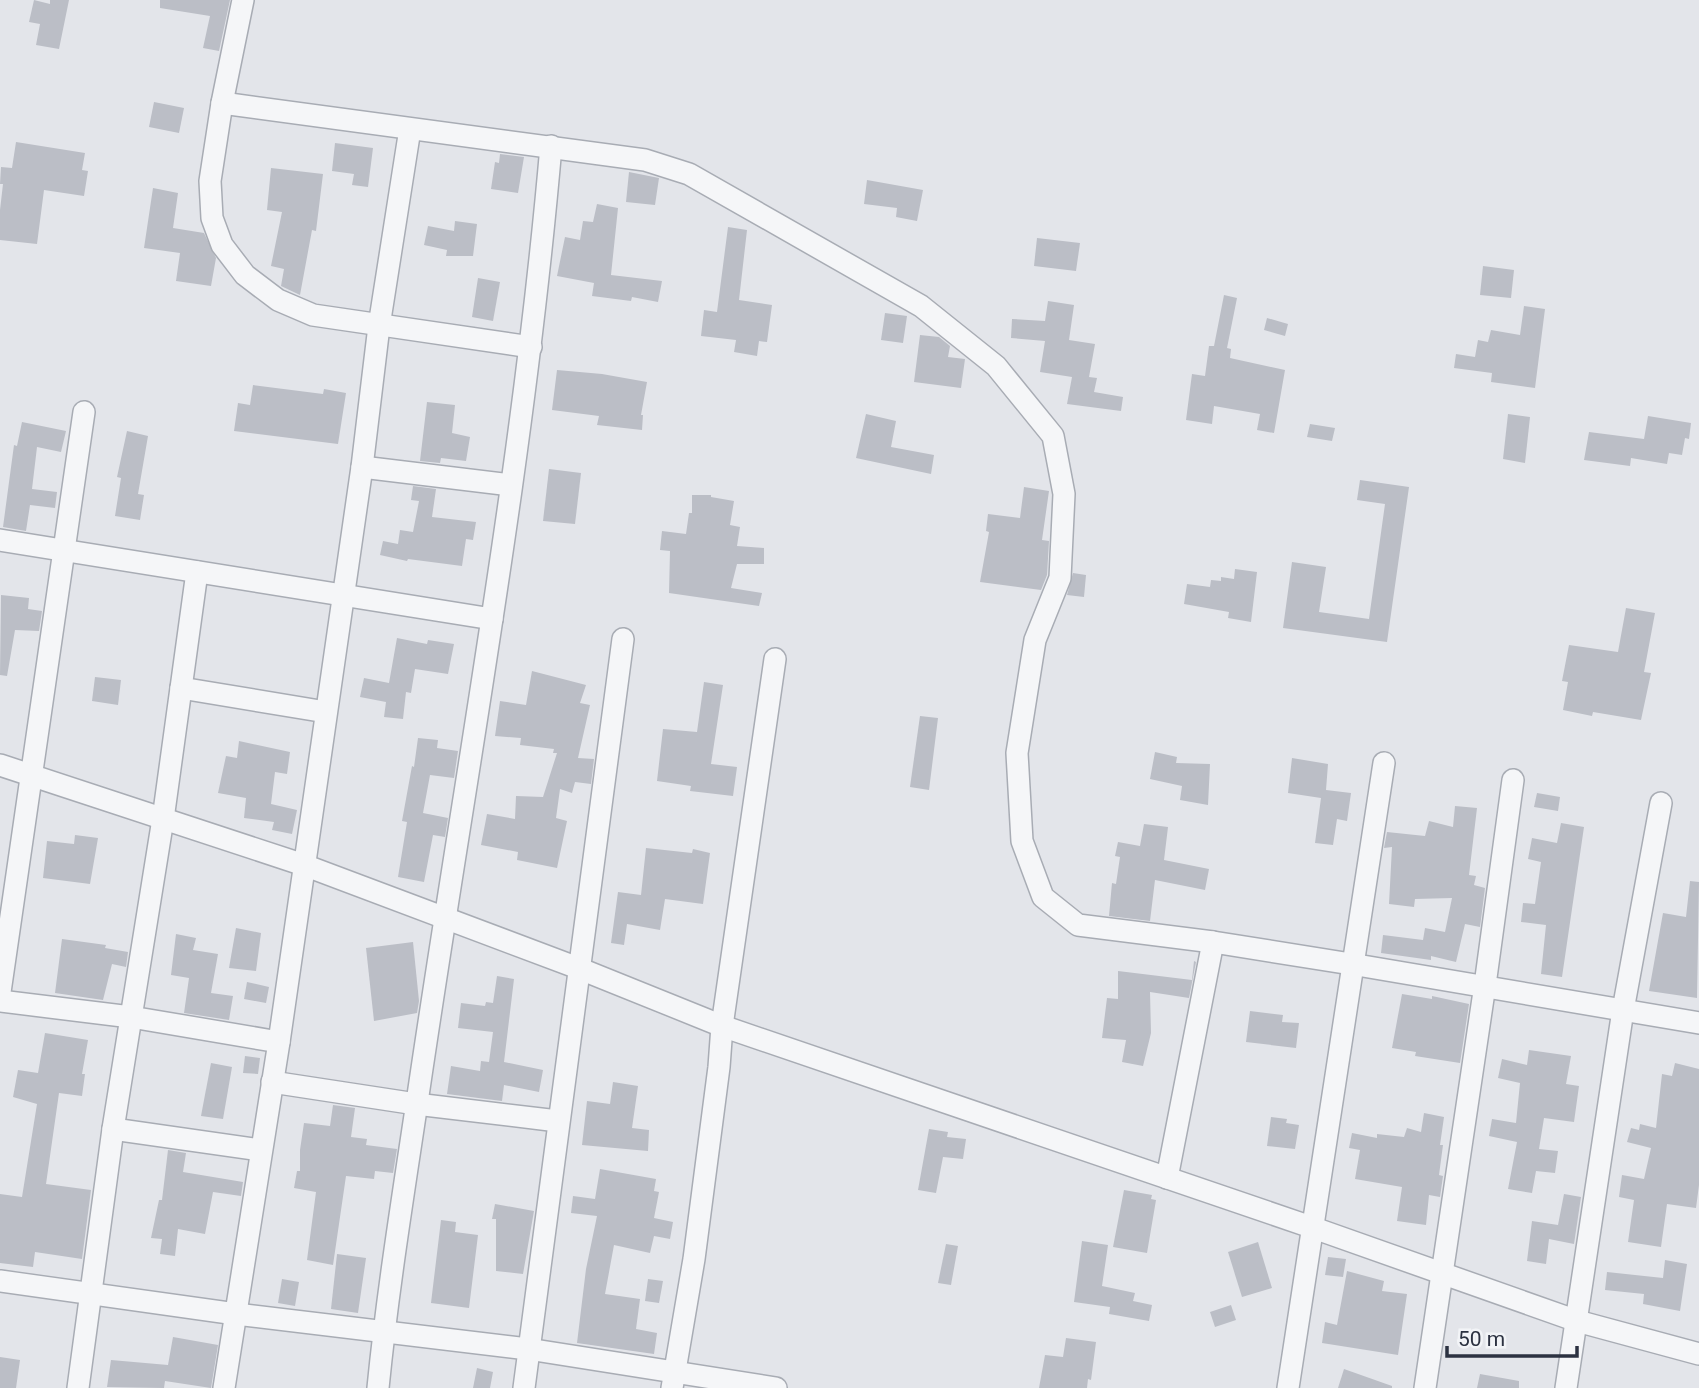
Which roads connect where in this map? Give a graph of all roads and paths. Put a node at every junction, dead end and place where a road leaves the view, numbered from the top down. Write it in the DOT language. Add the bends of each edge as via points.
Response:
graph roads {
  1 [pos="243,0"];
  2 [pos="222,103"];
  3 [pos="410,129"];
  4 [pos="551,146"];
  5 [pos="379,327"];
  6 [pos="531,347"];
  7 [pos="84,412"];
  8 [pos="362,467"];
  9 [pos="511,485"];
  10 [pos="0,540"];
  11 [pos="65,551"];
  12 [pos="197,572"];
  13 [pos="344,597"];
  14 [pos="492,619"];
  15 [pos="624,639"];
  16 [pos="775,659"];
  17 [pos="181,688"];
  18 [pos="326,712"];
  19 [pos="1384,763"];
  20 [pos="0,765"];
  21 [pos="33,775"];
  22 [pos="1513,780"];
  23 [pos="1661,803"];
  24 [pos="163,820"];
  25 [pos="304,865"];
  26 [pos="6,908"];
  27 [pos="444,917"];
  28 [pos="1213,942"];
  29 [pos="1351,964"];
  30 [pos="578,968"];
  31 [pos="1485,985"];
  32 [pos="0,992"];
  33 [pos="0,1001"];
  34 [pos="1623,1010"];
  35 [pos="131,1017"];
  36 [pos="1699,1023"];
  37 [pos="722,1026"];
  38 [pos="279,1042"];
  39 [pos="272,1083"];
  40 [pos="416,1104"];
  41 [pos="558,1121"];
  42 [pos="113,1129"];
  43 [pos="261,1150"];
  44 [pos="1167,1178"];
  45 [pos="1311,1227"];
  46 [pos="1440,1274"];
  47 [pos="0,1281"];
  48 [pos="90,1292"];
  49 [pos="236,1314"];
  50 [pos="1577,1321"];
  51 [pos="384,1330"];
  52 [pos="528,1349"];
  53 [pos="1699,1354"];
  54 [pos="674,1379"];
  55 [pos="78,1388"];
  56 [pos="224,1388"];
  57 [pos="378,1388"];
  58 [pos="524,1388"];
  59 [pos="776,1388"];
  60 [pos="1288,1388"];
  61 [pos="1424,1388"];
  62 [pos="1566,1388"];
  1 -- 2 [label="street"];
  2 -- 3 [label="street"];
  2 -- 5 [label="street" via="210,181 212,218 222,245 246,275 278,300 313,315"];
  3 -- 4 [label="street"];
  3 -- 5 [label="street"];
  4 -- 6 [label="street"];
  4 -- 28 [label="street" via="645,160 689,174 921,306 996,366 1053,436 1065,494 1060,578 1035,640 1017,753 1022,841 1043,897 1078,925"];
  5 -- 6 [label="street"];
  5 -- 8 [label="street"];
  6 -- 9 [label="street"];
  7 -- 11 [label="street"];
  8 -- 9 [label="street"];
  8 -- 13 [label="street"];
  9 -- 14 [label="street"];
  10 -- 11 [label="street"];
  11 -- 12 [label="street"];
  11 -- 21 [label="street"];
  12 -- 13 [label="street"];
  12 -- 17 [label="street"];
  13 -- 14 [label="street"];
  13 -- 18 [label="street"];
  14 -- 27 [label="street"];
  15 -- 30 [label="street"];
  16 -- 37 [label="street"];
  17 -- 18 [label="street"];
  17 -- 24 [label="street"];
  18 -- 25 [label="street"];
  19 -- 29 [label="street"];
  20 -- 21 [label="street"];
  21 -- 24 [label="street"];
  21 -- 26 [label="street"];
  22 -- 31 [label="street"];
  23 -- 34 [label="street"];
  24 -- 25 [label="street"];
  24 -- 35 [label="street"];
  25 -- 27 [label="street"];
  25 -- 38 [label="street"];
  26 -- 32 [label="street"];
  27 -- 30 [label="street"];
  27 -- 40 [label="street"];
  28 -- 29 [label="street"];
  28 -- 44 [label="street"];
  29 -- 31 [label="street"];
  29 -- 45 [label="street"];
  30 -- 37 [label="street"];
  30 -- 41 [label="street"];
  31 -- 34 [label="street"];
  31 -- 46 [label="street"];
  33 -- 35 [label="street"];
  34 -- 36 [label="street"];
  34 -- 50 [label="street"];
  35 -- 38 [label="street"];
  35 -- 42 [label="street"];
  37 -- 44 [label="street"];
  37 -- 54 [label="street" via="694,1259"];
  38 -- 39 [label="street"];
  39 -- 40 [label="street"];
  39 -- 43 [label="street"];
  40 -- 41 [label="street"];
  40 -- 51 [label="street"];
  41 -- 52 [label="street"];
  42 -- 43 [label="street"];
  42 -- 48 [label="street"];
  43 -- 49 [label="street"];
  44 -- 45 [label="street"];
  45 -- 46 [label="street"];
  45 -- 60 [label="street"];
  46 -- 50 [label="street"];
  46 -- 61 [label="street"];
  47 -- 48 [label="street"];
  48 -- 49 [label="street"];
  48 -- 55 [label="street"];
  49 -- 51 [label="street"];
  49 -- 56 [label="street"];
  50 -- 53 [label="street"];
  50 -- 62 [label="street"];
  51 -- 52 [label="street"];
  51 -- 57 [label="street"];
  52 -- 54 [label="street"];
  52 -- 58 [label="street"];
  54 -- 59 [label="street"];
}
